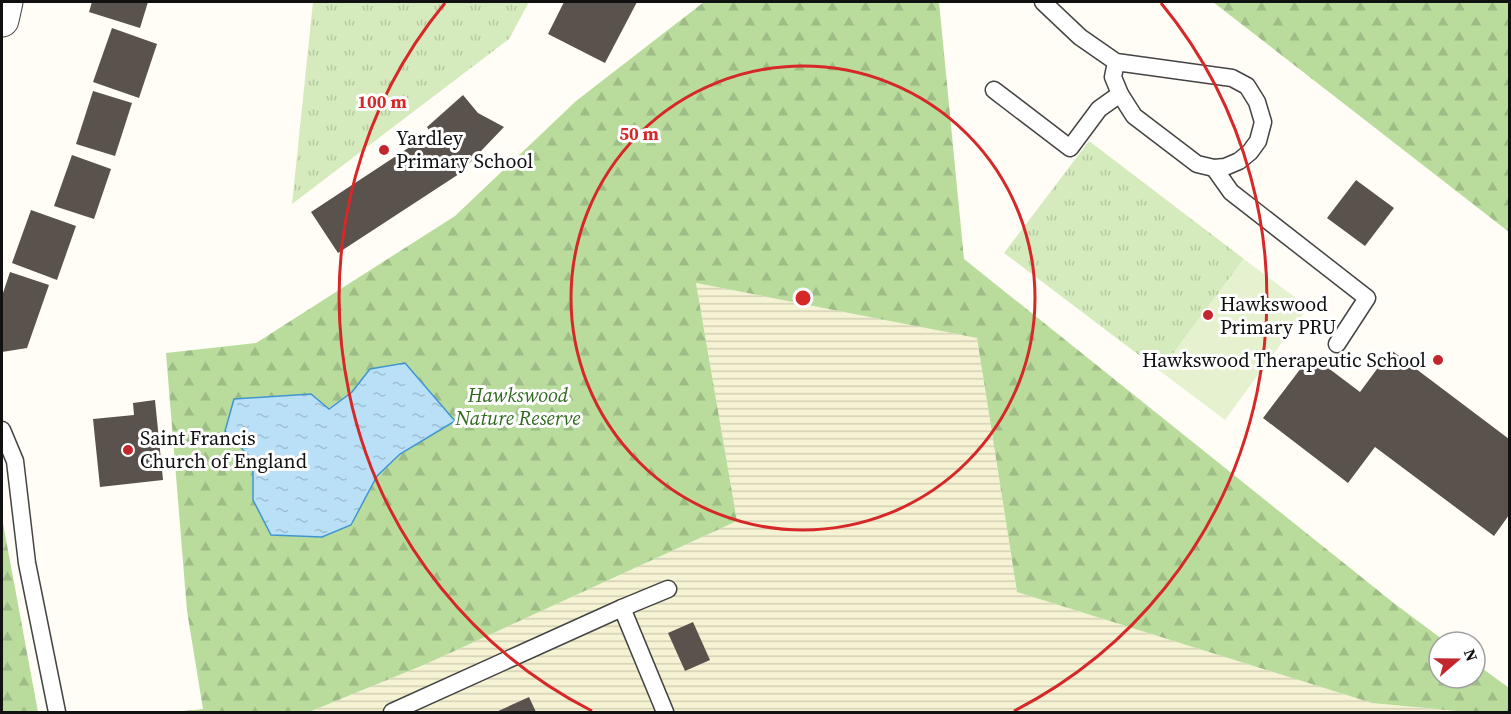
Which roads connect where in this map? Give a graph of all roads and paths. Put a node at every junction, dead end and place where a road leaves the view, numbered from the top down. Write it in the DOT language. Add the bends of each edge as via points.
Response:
graph roads {
  1 [pos="6,2"];
  2 [pos="1043,2"];
  3 [pos="2,20"];
  4 [pos="1116,62"];
  5 [pos="994,90"];
  6 [pos="1120,94"];
  7 [pos="1214,168"];
  8 [pos="1337,344"];
  9 [pos="2,430"];
  10 [pos="668,589"];
  11 [pos="622,608"];
  12 [pos="57,712"];
  13 [pos="392,712"];
  14 [pos="665,712"];
  1 -- 3 [label="street"];
  2 -- 4 [label="lane" via="1080,37"];
  4 -- 6 [label="lane" via="1113,77"];
  4 -- 7 [label="lane" via="1232,78 1247,86 1263,122 1258,141 1239,161"];
  5 -- 6 [label="lane" via="1070,148 1098,109"];
  6 -- 7 [label="lane" via="1134,116 1197,164"];
  7 -- 8 [label="lane" via="1231,192 1367,298"];
  9 -- 12 [label="lane" via="15,462 27,563"];
  10 -- 11 [label="lane"];
  11 -- 13 [label="lane"];
  11 -- 14 [label="lane"];
}
